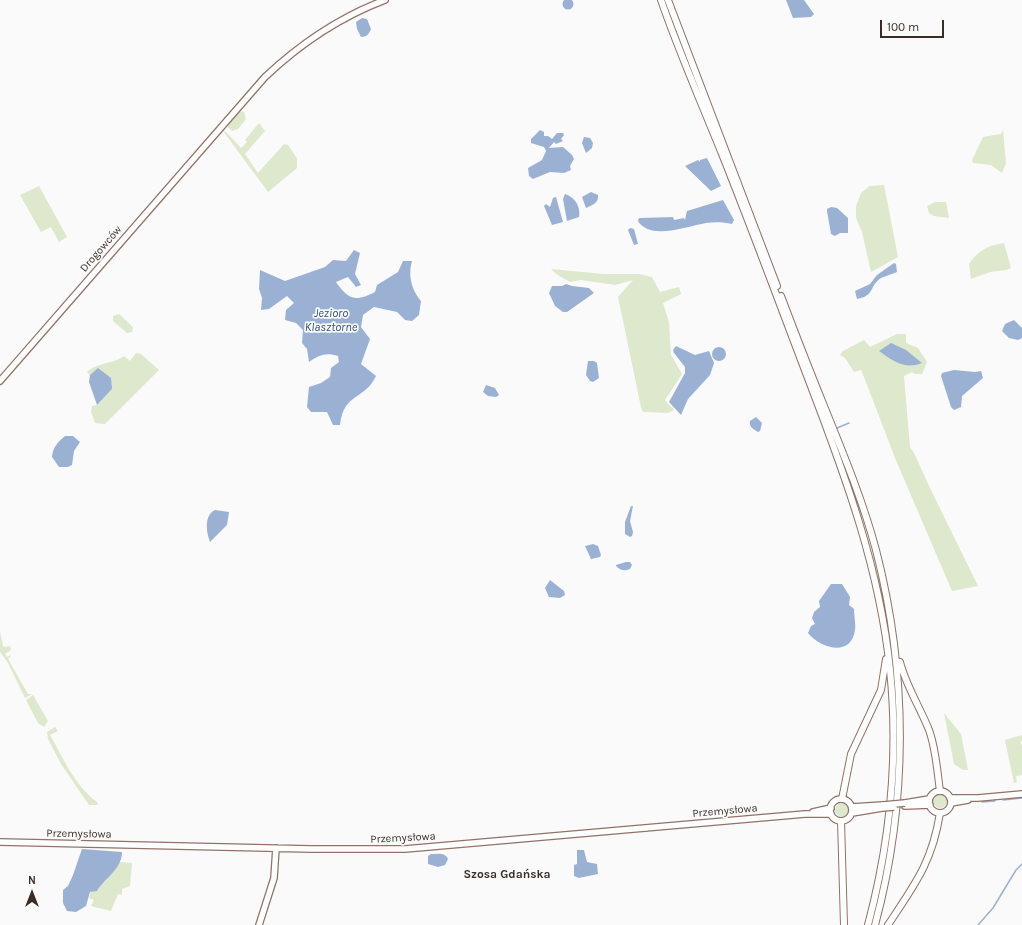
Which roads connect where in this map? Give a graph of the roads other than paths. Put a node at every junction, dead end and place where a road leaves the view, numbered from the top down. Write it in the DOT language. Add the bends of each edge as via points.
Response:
graph roads {
  1 [pos="385,0"];
  2 [pos="661,0"];
  3 [pos="668,0"];
  4 [pos="0,381"];
  5 [pos="893,637"];
  6 [pos="887,640"];
  7 [pos="940,791"];
  8 [pos="1022,794"];
  9 [pos="842,799"];
  10 [pos="951,801"];
  11 [pos="930,802"];
  12 [pos="831,808"];
  13 [pos="852,810"];
  14 [pos="940,813"];
  15 [pos="805,814"];
  16 [pos="831,814"];
  17 [pos="841,821"];
  18 [pos="0,842"];
  19 [pos="276,848"];
  20 [pos="259,925"];
  21 [pos="844,925"];
  22 [pos="868,925"];
  23 [pos="874,925"];
  24 [pos="888,925"];
  1 -- 4 [label="main road, Drogowców" via="332,26 295,50 265,77"];
  2 -- 6 [label="main road" via="750,225 850,492 869,551"];
  3 -- 5 [label="main road" via="857,490 876,550"];
  5 -- 7 [label="main road" via="905,681 933,745"];
  5 -- 23 [label="main road" via="900,708 900,762 891,851"];
  6 -- 9 [label="main road" via="881,690 851,754"];
  6 -- 22 [label="main road" via="893,709 892,783 884,850"];
  7 -- 10 [label="main road" via="946,792"];
  7 -- 11 [label="main road" via="932,794"];
  8 -- 10 [label="main road"];
  9 -- 12 [label="main road" via="836,801"];
  9 -- 13 [label="main road" via="848,801"];
  10 -- 14 [label="main road" via="948,809"];
  11 -- 13 [label="main road, bridge"];
  11 -- 14 [label="main road" via="934,811"];
  12 -- 15 [label="main road, Przemysłowa"];
  12 -- 16 [label="main road"];
  13 -- 17 [label="main road" via="849,818"];
  14 -- 24 [label="main road" via="928,862"];
  15 -- 16 [label="main road, Przemysłowa"];
  15 -- 19 [label="main road, Przemysłowa" via="405,849"];
  16 -- 17 [label="main road"];
  17 -- 21 [label="main road"];
  18 -- 19 [label="main road, Przemysłowa"];
  19 -- 20 [label="main road" via="274,878"];
}
